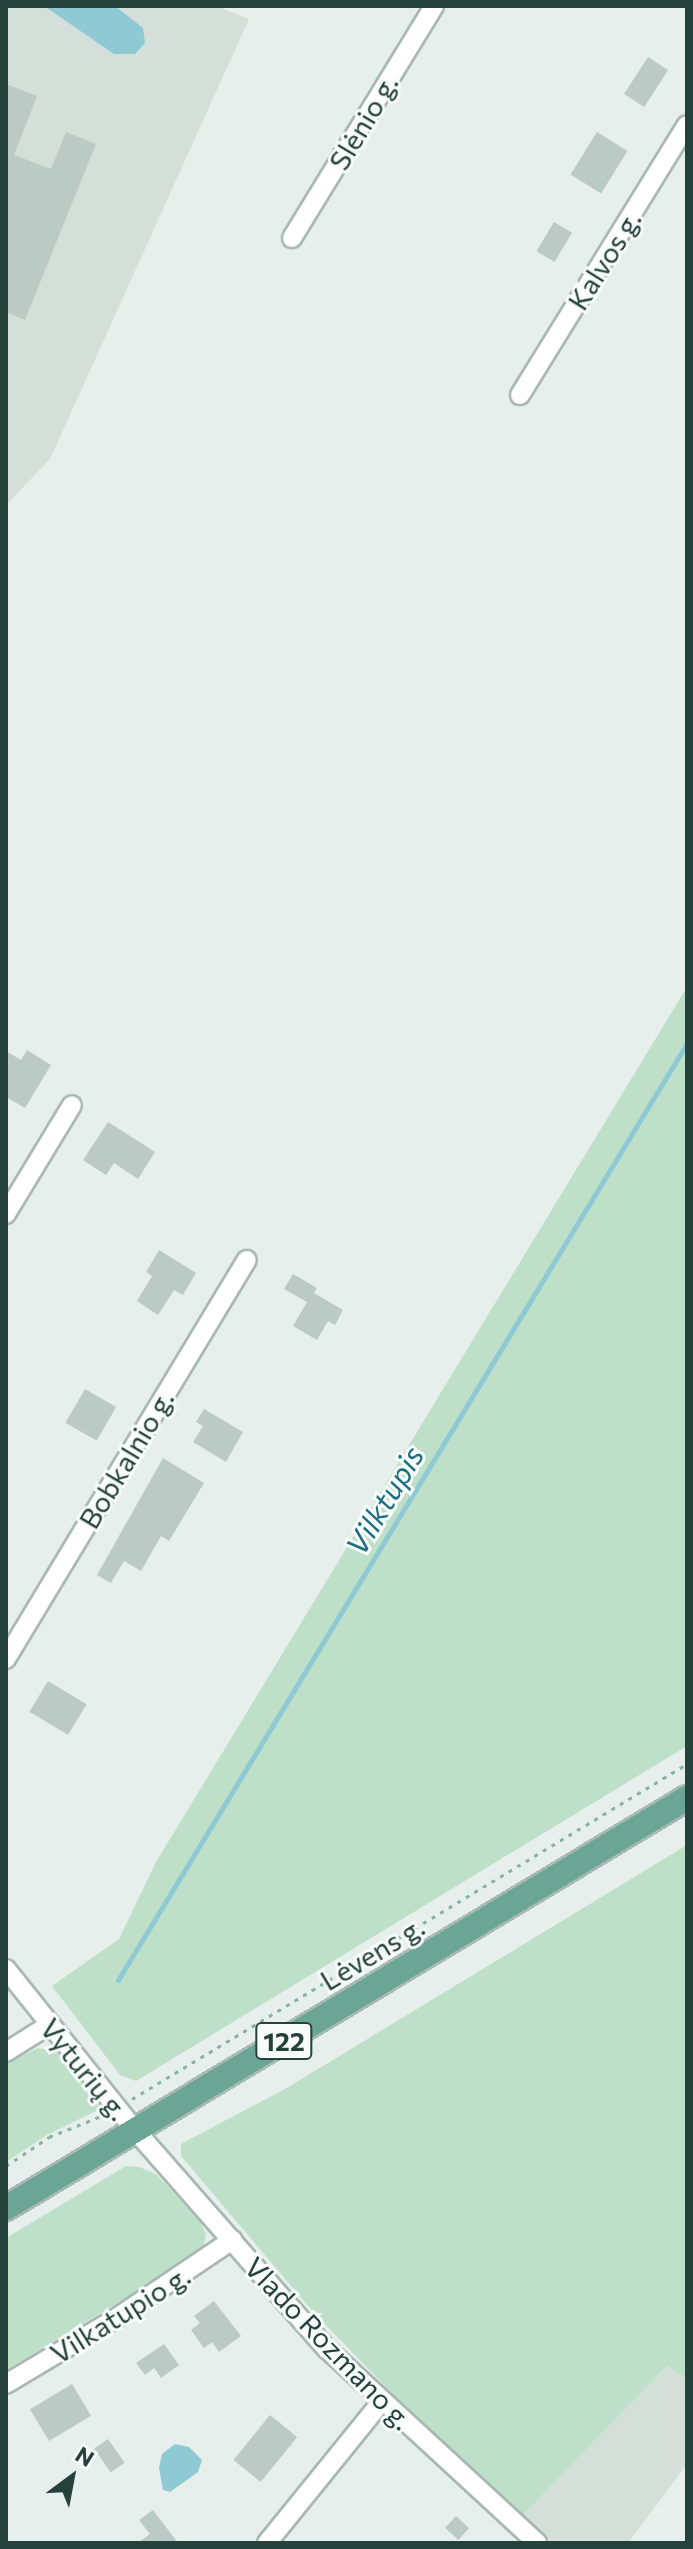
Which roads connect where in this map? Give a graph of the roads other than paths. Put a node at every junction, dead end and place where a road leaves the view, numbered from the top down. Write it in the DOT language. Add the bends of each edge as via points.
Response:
graph roads {
  1 [pos="434,6"];
  2 [pos="687,125"];
  3 [pos="292,238"];
  4 [pos="520,395"];
  5 [pos="72,1105"];
  6 [pos="6,1214"];
  7 [pos="247,1260"];
  8 [pos="6,1659"];
  9 [pos="687,1798"];
  10 [pos="6,1969"];
  11 [pos="49,2025"];
  12 [pos="6,2052"];
  13 [pos="135,2130"];
  14 [pos="6,2208"];
  15 [pos="232,2240"];
  16 [pos="6,2384"];
  17 [pos="381,2402"];
  18 [pos="267,2543"];
  19 [pos="537,2543"];
  1 -- 3 [label="street, Slėnio g."];
  2 -- 4 [label="street, Kalvos g."];
  5 -- 6 [label="street"];
  7 -- 8 [label="street, Bobkalnio g."];
  9 -- 13 [label="main road, Lėvens g. / 122"];
  10 -- 11 [label="street, Vyturių g."];
  11 -- 12 [label="street"];
  11 -- 13 [label="street, Vyturių g."];
  13 -- 14 [label="main road, Lėvens g. / 122"];
  13 -- 15 [label="street, Vlado Rozmano g."];
  15 -- 16 [label="street, Vilkatupio g."];
  15 -- 17 [label="street, Vlado Rozmano g."];
  17 -- 18 [label="street"];
  17 -- 19 [label="street, Vlado Rozmano g."];
}
